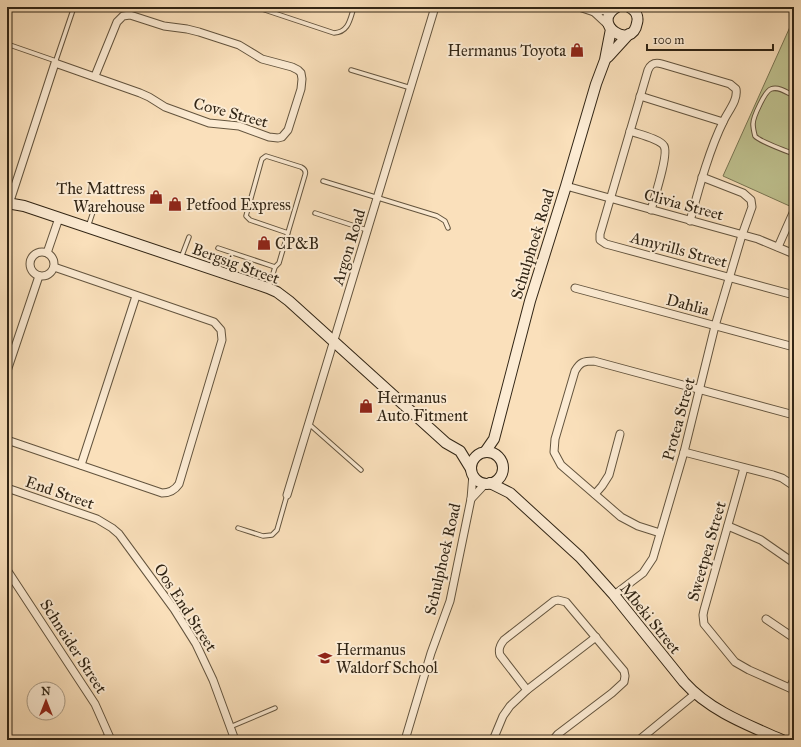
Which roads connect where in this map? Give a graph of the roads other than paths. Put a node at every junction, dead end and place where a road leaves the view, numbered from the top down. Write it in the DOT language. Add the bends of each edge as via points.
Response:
graph roads {
  1 [pos="74,7"];
  2 [pos="256,7"];
  3 [pos="354,7"];
  4 [pos="435,7"];
  5 [pos="579,7"];
  6 [pos="616,8"];
  7 [pos="633,9"];
  8 [pos="594,12"];
  9 [pos="610,28"];
  10 [pos="629,34"];
  11 [pos="7,44"];
  12 [pos="605,60"];
  13 [pos="56,62"];
  14 [pos="351,70"];
  15 [pos="95,76"];
  16 [pos="411,88"];
  17 [pos="640,96"];
  18 [pos="794,96"];
  19 [pos="723,122"];
  20 [pos="630,131"];
  21 [pos="794,154"];
  22 [pos="702,177"];
  23 [pos="323,181"];
  24 [pos="566,186"];
  25 [pos="377,198"];
  26 [pos="610,198"];
  27 [pos="9,201"];
  28 [pos="95,206"];
  29 [pos="651,210"];
  30 [pos="315,213"];
  31 [pos="793,213"];
  32 [pos="59,218"];
  33 [pos="690,221"];
  34 [pos="88,228"];
  35 [pos="448,228"];
  36 [pos="367,230"];
  37 [pos="288,233"];
  38 [pos="742,235"];
  39 [pos="188,237"];
  40 [pos="778,246"];
  41 [pos="218,248"];
  42 [pos="47,253"];
  43 [pos="794,254"];
  44 [pos="181,259"];
  45 [pos="54,267"];
  46 [pos="275,267"];
  47 [pos="39,276"];
  48 [pos="730,278"];
  49 [pos="268,288"];
  50 [pos="575,288"];
  51 [pos="794,295"];
  52 [pos="136,296"];
  53 [pos="715,326"];
  54 [pos="334,341"];
  55 [pos="794,347"];
  56 [pos="7,371"];
  57 [pos="700,390"];
  58 [pos="794,415"];
  59 [pos="309,424"];
  60 [pos="620,434"];
  61 [pos="494,439"];
  62 [pos="7,440"];
  63 [pos="460,451"];
  64 [pos="684,452"];
  65 [pos="482,453"];
  66 [pos="498,456"];
  67 [pos="82,465"];
  68 [pos="744,468"];
  69 [pos="361,470"];
  70 [pos="472,472"];
  71 [pos="502,472"];
  72 [pos="488,483"];
  73 [pos="794,486"];
  74 [pos="7,488"];
  75 [pos="510,493"];
  76 [pos="595,494"];
  77 [pos="287,495"];
  78 [pos="471,499"];
  79 [pos="104,523"];
  80 [pos="728,526"];
  81 [pos="238,528"];
  82 [pos="660,533"];
  83 [pos="794,563"];
  84 [pos="7,570"];
  85 [pos="614,595"];
  86 [pos="766,619"];
  87 [pos="596,637"];
  88 [pos="794,638"];
  89 [pos="794,679"];
  90 [pos="792,689"];
  91 [pos="527,690"];
  92 [pos="695,694"];
  93 [pos="274,708"];
  94 [pos="230,727"];
  95 [pos="110,738"];
  96 [pos="98,740"];
  97 [pos="235,740"];
  98 [pos="405,740"];
  99 [pos="493,740"];
  100 [pos="553,740"];
  101 [pos="639,740"];
  102 [pos="782,740"];
  1 -- 13 [label="lane"];
  2 -- 3 [label="lane" via="334,33 347,28"];
  4 -- 16 [label="street, Argon Road"];
  5 -- 8 [label="street"];
  6 -- 8 [label="street"];
  6 -- 9 [label="street, Schulphoek Road" via="608,17"];
  7 -- 10 [label="street" via="638,20"];
  8 -- 9 [label="street"];
  9 -- 10 [label="street" via="619,35"];
  9 -- 12 [label="street, Schulphoek Road"];
  10 -- 12 [label="street, Schulphoek Road"];
  11 -- 13 [label="lane"];
  12 -- 24 [label="street, Schulphoek Road"];
  13 -- 15 [label="street, Cove Street"];
  13 -- 27 [label="street"];
  14 -- 16 [label="lane"];
  15 -- 15 [label="street, Cove Street" via="209,123 239,126 278,138 288,130 302,79 300,73 292,67 262,59 239,45 199,32 164,26 127,15 117,22"];
  16 -- 25 [label="street, Argon Road"];
  17 -- 19 [label="street"];
  17 -- 19 [label="street" via="648,70 655,63 730,84 736,89 737,95"];
  17 -- 20 [label="street"];
  18 -- 21 [label="lane" via="780,89 770,89 753,123 758,138"];
  19 -- 22 [label="street"];
  20 -- 26 [label="street"];
  20 -- 29 [label="street" via="657,141 665,147 666,157"];
  22 -- 33 [label="street"];
  22 -- 38 [label="street, Protea Street" via="743,193 752,200"];
  23 -- 25 [label="lane"];
  24 -- 26 [label="street, Clivia Street"];
  24 -- 61 [label="street, Schulphoek Road" via="530,301"];
  25 -- 35 [label="lane" via="437,216 445,221"];
  25 -- 36 [label="street, Argon Road"];
  26 -- 29 [label="street, Clivia Street"];
  26 -- 48 [label="street, Amyrills Street" via="600,234 602,242"];
  27 -- 32 [label="street, Bergsig Street"];
  28 -- 34 [label="lane"];
  29 -- 33 [label="street, Clivia Street"];
  30 -- 36 [label="lane"];
  31 -- 40 [label="street"];
  32 -- 34 [label="street, Bergsig Street"];
  32 -- 42 [label="street"];
  33 -- 38 [label="street, Clivia Street"];
  34 -- 44 [label="street, Bergsig Street"];
  36 -- 54 [label="street, Argon Road"];
  37 -- 37 [label="lane" via="250,220 246,216 261,162 266,156 306,171"];
  37 -- 46 [label="lane" via="279,263"];
  38 -- 40 [label="street, Clivia Street"];
  38 -- 48 [label="street, Protea Street"];
  39 -- 44 [label="lane"];
  40 -- 43 [label="street, Clivia Street"];
  41 -- 46 [label="lane"];
  42 -- 45 [label="street" via="52,258"];
  42 -- 47 [label="street" via="37,254 31,261 32,270"];
  44 -- 49 [label="street, Bergsig Street"];
  45 -- 47 [label="street" via="48,274"];
  45 -- 52 [label="street"];
  46 -- 49 [label="lane"];
  47 -- 56 [label="street"];
  48 -- 51 [label="street, Amyrills Street"];
  48 -- 53 [label="street, Protea Street"];
  49 -- 54 [label="street, Bergsig Street" via="283,296"];
  50 -- 53 [label="street, Dahlia"];
  52 -- 67 [label="street"];
  52 -- 67 [label="street" via="214,322 222,333 179,484 170,492 162,493"];
  53 -- 55 [label="street, Dahlia"];
  53 -- 57 [label="street, Protea Street"];
  54 -- 59 [label="street, Argon Road"];
  54 -- 63 [label="street, Bergsig Street" via="446,443"];
  57 -- 58 [label="street"];
  57 -- 64 [label="street, Protea Street"];
  57 -- 76 [label="street" via="594,361 584,361 578,366 555,439 554,452 561,465"];
  59 -- 69 [label="lane"];
  59 -- 77 [label="street, Argon Road"];
  60 -- 76 [label="street" via="609,475"];
  61 -- 65 [label="street, Schulphoek Road"];
  61 -- 66 [label="street, Schulphoek Road"];
  62 -- 67 [label="street"];
  63 -- 65 [label="street, Bergsig Street"];
  63 -- 70 [label="street, Bergsig Street"];
  64 -- 68 [label="street"];
  64 -- 82 [label="street, Protea Street"];
  65 -- 66 [label="street" via="490,452"];
  65 -- 70 [label="street" via="473,460"];
  66 -- 71 [label="street"];
  68 -- 73 [label="street" via="782,478"];
  68 -- 80 [label="street, Sweetpea Street"];
  70 -- 72 [label="street" via="479,481"];
  70 -- 78 [label="street, Schulphoek Road"];
  71 -- 72 [label="street" via="497,480"];
  71 -- 75 [label="street, Mbeki Street"];
  72 -- 75 [label="street, Mbeki Street"];
  72 -- 78 [label="street, Schulphoek Road"];
  74 -- 79 [label="street, End Street"];
  75 -- 85 [label="street, Mbeki Street" via="580,557"];
  76 -- 82 [label="street" via="620,517"];
  77 -- 81 [label="lane" via="277,530 272,535 266,536"];
  78 -- 98 [label="street, Schulphoek Road" via="450,601"];
  79 -- 94 [label="street, Oos End Street" via="124,541 185,626 205,662"];
  80 -- 83 [label="street" via="761,540"];
  80 -- 90 [label="street, Sweetpea Street" via="704,610 704,624 735,662"];
  82 -- 85 [label="street, Protea Street" via="649,566"];
  84 -- 95 [label="street, Schneider Street" via="95,704"];
  85 -- 92 [label="street, Mbeki Street"];
  86 -- 88 [label="street"];
  87 -- 91 [label="street"];
  87 -- 91 [label="street" via="566,602 554,601 504,640 499,649 500,655"];
  87 -- 100 [label="street" via="624,671 625,680"];
  89 -- 90 [label="street"];
  91 -- 99 [label="street" via="503,716"];
  92 -- 101 [label="street"];
  92 -- 102 [label="street, Mbeki Street" via="726,714"];
  93 -- 94 [label="lane"];
  94 -- 97 [label="street, Oos End Street"];
  95 -- 96 [label="lane"];
}
